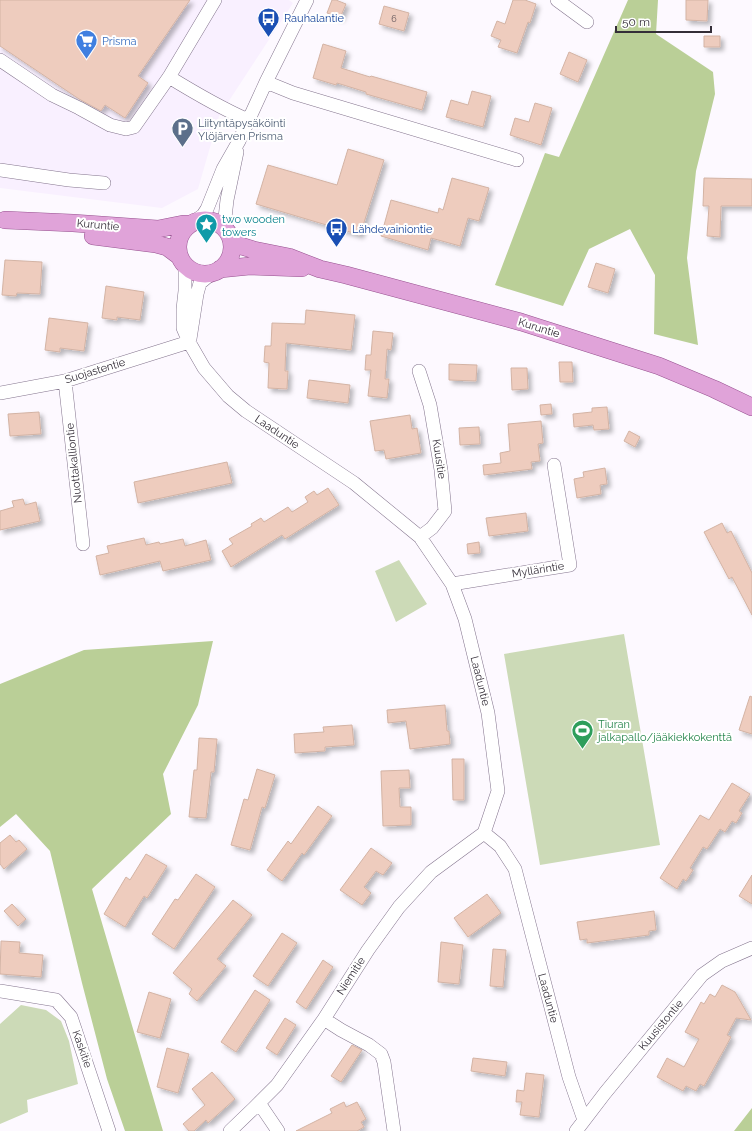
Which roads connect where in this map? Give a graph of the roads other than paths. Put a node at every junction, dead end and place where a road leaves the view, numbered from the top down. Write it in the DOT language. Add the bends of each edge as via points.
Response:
graph roads {
  1 [pos="215,0"];
  2 [pos="557,0"];
  3 [pos="305,1"];
  4 [pos="587,22"];
  5 [pos="0,60"];
  6 [pos="169,77"];
  7 [pos="266,82"];
  8 [pos="248,120"];
  9 [pos="239,141"];
  10 [pos="517,160"];
  11 [pos="0,170"];
  12 [pos="104,183"];
  13 [pos="3,219"];
  14 [pos="192,223"];
  15 [pos="224,227"];
  16 [pos="232,243"];
  17 [pos="182,261"];
  18 [pos="320,269"];
  19 [pos="216,271"];
  20 [pos="189,342"];
  21 [pos="419,371"];
  22 [pos="65,381"];
  23 [pos="0,393"];
  24 [pos="752,407"];
  25 [pos="554,465"];
  26 [pos="420,537"];
  27 [pos="83,544"];
  28 [pos="452,584"];
  29 [pos="484,833"];
  30 [pos="752,948"];
  31 [pos="0,991"];
  32 [pos="324,1019"];
  33 [pos="259,1103"];
  34 [pos="584,1120"];
  35 [pos="109,1131"];
  36 [pos="230,1131"];
  37 [pos="278,1131"];
  38 [pos="394,1131"];
  39 [pos="576,1131"];
  1 -- 6 [label="street"];
  2 -- 4 [label="street"];
  3 -- 7 [label="street"];
  5 -- 6 [label="street" via="52,95 110,125 126,129 134,127"];
  6 -- 8 [label="street"];
  7 -- 8 [label="street"];
  7 -- 10 [label="street" via="294,93"];
  8 -- 9 [label="street"];
  9 -- 14 [label="street" via="223,169 207,209"];
  9 -- 15 [label="street"];
  11 -- 12 [label="street"];
  13 -- 14 [label="main road, Kuruntie" via="158,229"];
  13 -- 17 [label="main road, Kuruntie" via="72,233 156,244 167,247"];
  14 -- 15 [label="main road" via="210,220"];
  14 -- 17 [label="main road" via="183,230 179,238 178,247"];
  15 -- 16 [label="main road"];
  16 -- 18 [label="main road, Kuruntie" via="289,257"];
  16 -- 19 [label="main road" via="230,258"];
  17 -- 19 [label="main road" via="198,273"];
  17 -- 20 [label="street, Laaduntie" via="185,291 183,328"];
  18 -- 19 [label="main road, Kuruntie" via="250,266"];
  18 -- 24 [label="main road, Kuruntie" via="521,322 659,366"];
  19 -- 20 [label="street" via="200,283"];
  20 -- 22 [label="street, Suojastentie"];
  20 -- 26 [label="street, Laaduntie" via="204,368 228,396 246,411 354,483"];
  21 -- 26 [label="street, Kuusitie" via="430,405 445,511 432,528"];
  22 -- 23 [label="street, Suojastentie"];
  22 -- 27 [label="street, Nuottakalliontie"];
  25 -- 28 [label="street, Myllärintie" via="570,565"];
  26 -- 28 [label="street, Laaduntie"];
  28 -- 29 [label="street, Laaduntie" via="465,619 488,713 498,791"];
  29 -- 32 [label="street, Niemitie" via="431,872 399,907"];
  29 -- 34 [label="street, Laaduntie" via="500,846 515,869 569,1077"];
  30 -- 34 [label="street, Kuusistontie" via="722,961 702,975"];
  31 -- 35 [label="street, Kaskitie" via="56,1000 70,1017"];
  32 -- 33 [label="street, Niemitie" via="277,1085"];
  32 -- 38 [label="street" via="381,1054"];
  33 -- 36 [label="street, Niemitie"];
  33 -- 37 [label="street"];
  34 -- 39 [label="street, Kuusistontie"];
}
